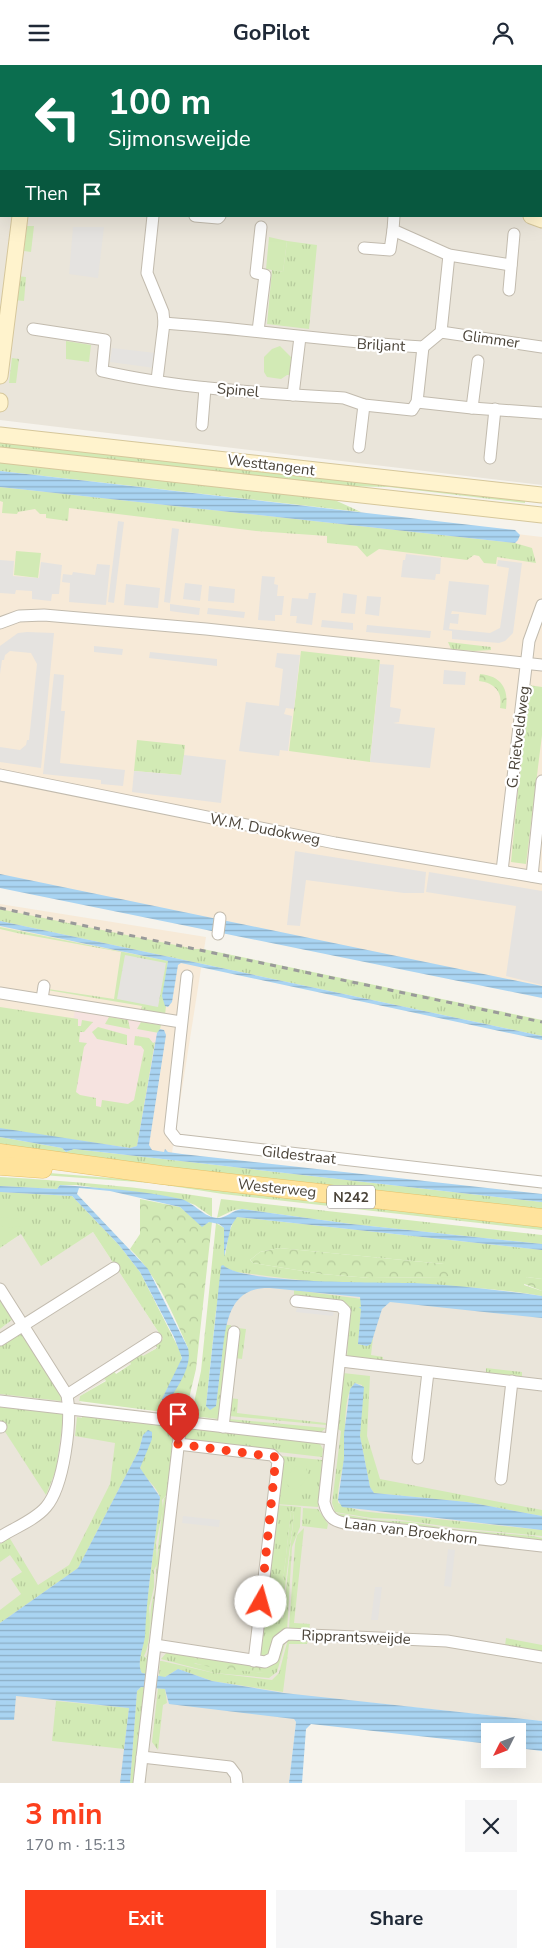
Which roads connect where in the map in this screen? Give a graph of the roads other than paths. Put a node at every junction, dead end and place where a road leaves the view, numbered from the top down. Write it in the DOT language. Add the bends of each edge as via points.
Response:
graph roads {
  1 [pos="20,217"];
  2 [pos="153,217"];
  3 [pos="394,217"];
  4 [pos="261,227"];
  5 [pos="393,230"];
  6 [pos="514,234"];
  7 [pos="364,248"];
  8 [pos="449,255"];
  9 [pos="512,265"];
  10 [pos="6,286"];
  11 [pos="509,290"];
  12 [pos="164,323"];
  13 [pos="33,329"];
  14 [pos="258,331"];
  15 [pos="441,332"];
  16 [pos="300,337"];
  17 [pos="422,347"];
  18 [pos="542,347"];
  19 [pos="478,361"];
  20 [pos="0,376"];
  21 [pos="157,380"];
  22 [pos="205,387"];
  23 [pos="293,395"];
  24 [pos="417,402"];
  25 [pos="364,405"];
  26 [pos="472,409"];
  27 [pos="495,409"];
  28 [pos="542,413"];
  29 [pos="202,425"];
  30 [pos="0,435"];
  31 [pos="359,447"];
  32 [pos="0,455"];
  33 [pos="490,458"];
  34 [pos="542,495"];
  35 [pos="542,515"];
  36 [pos="542,605"];
  37 [pos="0,623"];
  38 [pos="527,663"];
  39 [pos="542,665"];
  40 [pos="0,775"];
  41 [pos="542,781"];
  42 [pos="502,871"];
  43 [pos="537,877"];
  44 [pos="220,918"];
  45 [pos="218,934"];
  46 [pos="187,976"];
  47 [pos="44,986"];
  48 [pos="0,993"];
  49 [pos="42,999"];
  50 [pos="181,1022"];
  51 [pos="0,1153"];
  52 [pos="0,1166"];
  53 [pos="160,1175"];
  54 [pos="542,1182"];
  55 [pos="542,1218"];
  56 [pos="114,1268"];
  57 [pos="0,1289"];
  58 [pos="296,1301"];
  59 [pos="23,1325"];
  60 [pos="234,1332"];
  61 [pos="156,1338"];
  62 [pos="0,1340"];
  63 [pos="341,1361"];
  64 [pos="428,1371"];
  65 [pos="512,1381"];
  66 [pos="542,1385"];
  67 [pos="67,1395"];
  68 [pos="0,1401"];
  69 [pos="70,1410"];
  70 [pos="181,1422"];
  71 [pos="223,1427"];
  72 [pos="330,1439"];
  73 [pos="178,1444"];
  74 [pos="418,1458"];
  75 [pos="501,1479"];
  76 [pos="0,1537"];
  77 [pos="542,1546"];
  78 [pos="155,1645"];
  79 [pos="542,1657"];
  80 [pos="254,1661"];
  81 [pos="142,1757"];
  82 [pos="139,1783"];
  83 [pos="237,1783"];
  1 -- 10 [label="main road"];
  2 -- 12 [label="street" via="146,273 163,312"];
  3 -- 5 [label="street"];
  4 -- 14 [label="street" via="256,273 264,275"];
  5 -- 7 [label="street" via="390,250"];
  5 -- 8 [label="street"];
  6 -- 9 [label="street"];
  8 -- 9 [label="street"];
  8 -- 15 [label="street"];
  9 -- 11 [label="street"];
  10 -- 20 [label="main road"];
  12 -- 14 [label="street, Briljant"];
  12 -- 21 [label="street"];
  13 -- 21 [label="street, Spinel" via="105,340 102,371"];
  14 -- 16 [label="street, Briljant"];
  15 -- 17 [label="street, Briljant"];
  15 -- 18 [label="street, Glimmer"];
  16 -- 17 [label="street, Briljant"];
  16 -- 23 [label="street"];
  17 -- 24 [label="street"];
  19 -- 26 [label="street"];
  21 -- 22 [label="street, Spinel"];
  22 -- 23 [label="street, Spinel"];
  22 -- 29 [label="street"];
  23 -- 25 [label="street, Spinel" via="344,398"];
  24 -- 25 [label="street, Spinel" via="412,410"];
  24 -- 26 [label="street"];
  25 -- 31 [label="street"];
  26 -- 27 [label="street"];
  27 -- 28 [label="street"];
  27 -- 33 [label="street"];
  30 -- 34 [label="main road, Westtangent"];
  32 -- 35 [label="main road, Westtangent"];
  36 -- 38 [label="street, G. Rietveldweg" via="529,641"];
  37 -- 38 [label="street" via="18,616 48,616"];
  38 -- 39 [label="street"];
  38 -- 42 [label="street, G. Rietveldweg"];
  40 -- 42 [label="street, W.M. Dudokweg" via="334,843"];
  41 -- 43 [label="street, G. Rietveldweg"];
  42 -- 43 [label="street, W.M. Dudokweg"];
  44 -- 45 [label="street"];
  46 -- 50 [label="street, Gildestraat"];
  47 -- 49 [label="street"];
  48 -- 49 [label="street"];
  49 -- 50 [label="street"];
  50 -- 54 [label="street, Gildestraat" via="170,1131 180,1141"];
  51 -- 53 [label="main road, Westerweg / N242"];
  52 -- 53 [label="main road, Westerweg / N242"];
  53 -- 55 [label="main road, Westerweg / N242"];
  56 -- 59 [label="street"];
  57 -- 59 [label="street"];
  58 -- 63 [label="street, Laan van Broekhorn" via="344,1309"];
  59 -- 62 [label="street"];
  59 -- 67 [label="street"];
  60 -- 71 [label="street"];
  61 -- 67 [label="street"];
  63 -- 64 [label="street"];
  63 -- 72 [label="street, Laan van Broekhorn"];
  64 -- 65 [label="street"];
  64 -- 74 [label="street"];
  65 -- 66 [label="street"];
  65 -- 75 [label="street"];
  67 -- 69 [label="street"];
  68 -- 69 [label="street"];
  69 -- 70 [label="street"];
  69 -- 76 [label="street" via="61,1477 51,1499 43,1510"];
  70 -- 71 [label="street"];
  70 -- 73 [label="street"];
  71 -- 72 [label="street"];
  72 -- 77 [label="street, Laan van Broekhorn" via="324,1502 327,1513 336,1521"];
  73 -- 78 [label="street"];
  73 -- 80 [label="street" via="272,1455 278,1461"];
  78 -- 80 [label="street"];
  78 -- 81 [label="street"];
  79 -- 80 [label="street, Ripprantsweijde" via="447,1641 292,1634 280,1639 271,1659"];
  81 -- 82 [label="street"];
  81 -- 83 [label="street" via="230,1767"];
}
